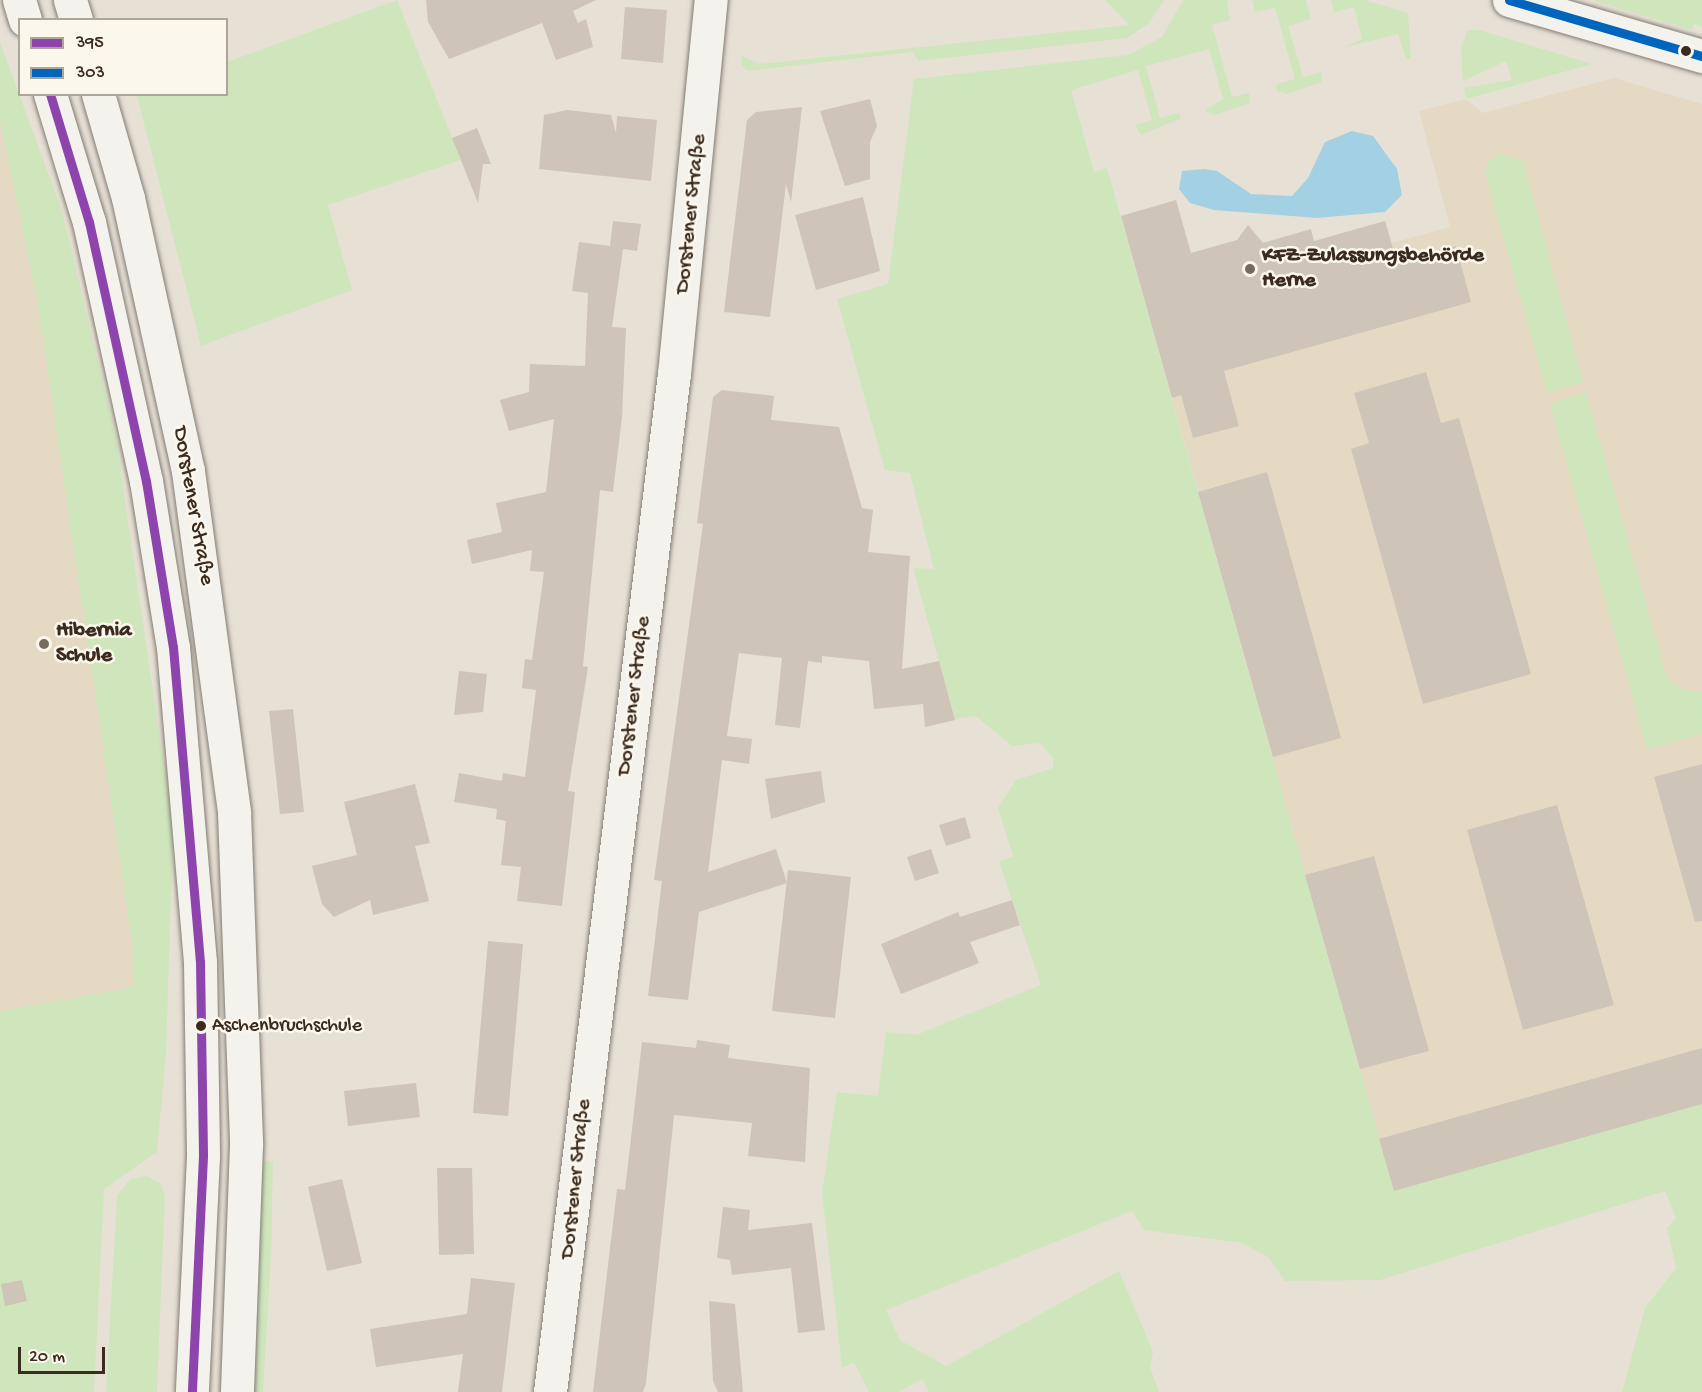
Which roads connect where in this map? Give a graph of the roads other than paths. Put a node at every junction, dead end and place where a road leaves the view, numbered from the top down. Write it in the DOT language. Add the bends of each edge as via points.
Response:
graph roads {
  1 [pos="19,0"];
  2 [pos="70,0"];
  3 [pos="711,0"];
  4 [pos="1509,0"];
  5 [pos="24,18"];
  6 [pos="75,18"];
  7 [pos="1702,56"];
  8 [pos="51,96"];
  9 [pos="99,96"];
  10 [pos="192,1392"];
  11 [pos="237,1392"];
  12 [pos="550,1392"];
  1 -- 5 [label="main road"];
  2 -- 6 [label="main road"];
  3 -- 12 [label="main road, Dorstener Straße" via="674,374"];
  4 -- 7 [label="main road"];
  8 -- 10 [label="main road, Dorstener Straße" via="88,222 144,470 173,647 200,962 203,1156"];
  9 -- 11 [label="main road, Dorstener Straße" via="128,198 188,471 234,812 246,1145"];
}
